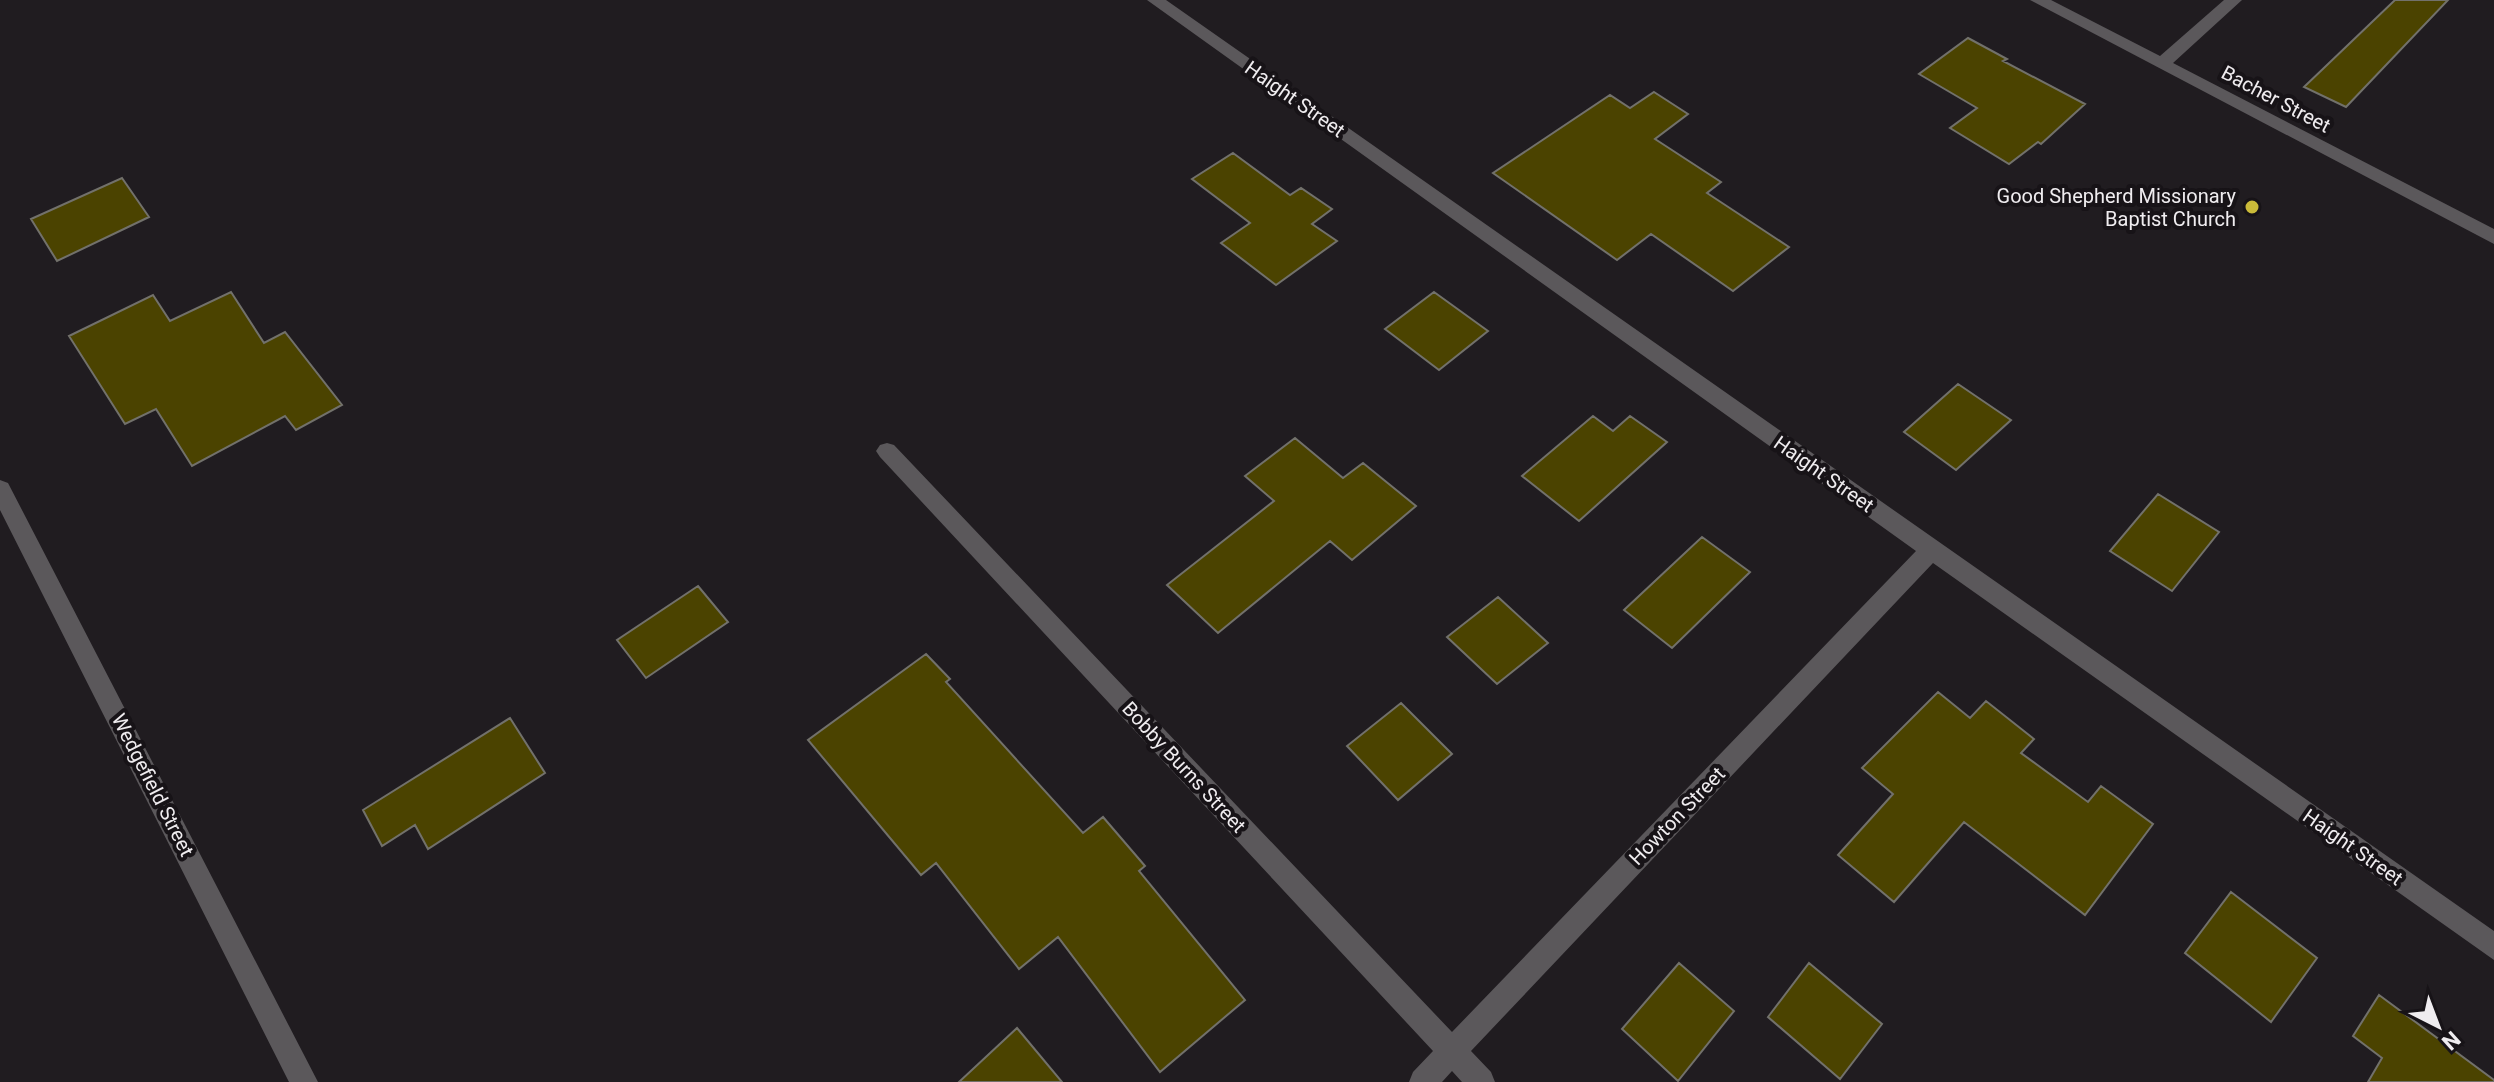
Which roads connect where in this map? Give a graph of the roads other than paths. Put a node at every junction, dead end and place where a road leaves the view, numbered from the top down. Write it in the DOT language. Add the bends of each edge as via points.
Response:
graph roads {
  1 [pos="1155,0"];
  2 [pos="2038,0"];
  3 [pos="2234,0"];
  4 [pos="2162,64"];
  5 [pos="2494,237"];
  6 [pos="887,451"];
  7 [pos="0,489"];
  8 [pos="1931,550"];
  9 [pos="2494,947"];
  10 [pos="1452,1053"];
  11 [pos="304,1082"];
  12 [pos="1423,1082"];
  13 [pos="1481,1082"];
  1 -- 8 [label="street, Haight Street"];
  2 -- 4 [label="street, Bacher Street"];
  3 -- 4 [label="street"];
  4 -- 5 [label="street, Bacher Street"];
  6 -- 10 [label="street, Bobby Burns Street"];
  7 -- 11 [label="street, Wedgefield Street"];
  8 -- 9 [label="street, Haight Street"];
  8 -- 10 [label="street, Howton Street"];
  10 -- 12 [label="street, Howton Street"];
  10 -- 13 [label="street, Bobby Burns Street"];
}
